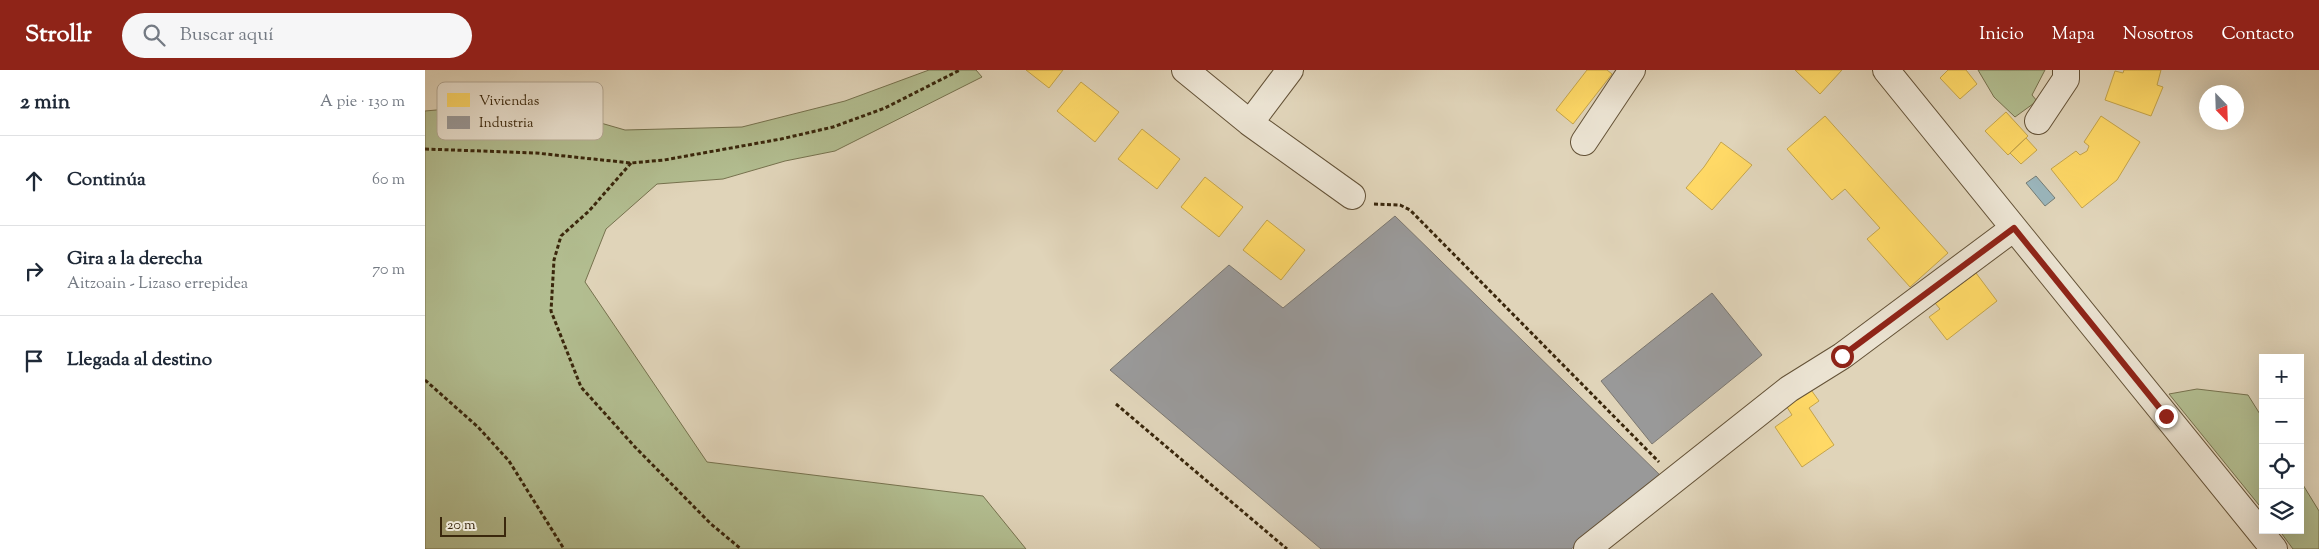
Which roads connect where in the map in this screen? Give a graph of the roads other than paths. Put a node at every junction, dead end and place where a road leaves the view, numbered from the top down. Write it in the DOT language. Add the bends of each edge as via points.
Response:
graph roads {
  1 [pos="1185,70"];
  2 [pos="1290,70"];
  3 [pos="1632,70"];
  4 [pos="1886,70"];
  5 [pos="2066,70"];
  6 [pos="2038,121"];
  7 [pos="1250,123"];
  8 [pos="1584,142"];
  9 [pos="1352,196"];
  10 [pos="2014,228"];
  11 [pos="1587,549"];
  12 [pos="2274,549"];
  1 -- 7 [label="street"];
  2 -- 7 [label="street"];
  3 -- 8 [label="street"];
  4 -- 10 [label="street"];
  5 -- 6 [label="street" via="2067,79"];
  7 -- 9 [label="street"];
  10 -- 11 [label="street" via="1842,356 1789,389"];
  10 -- 12 [label="street"];
}
